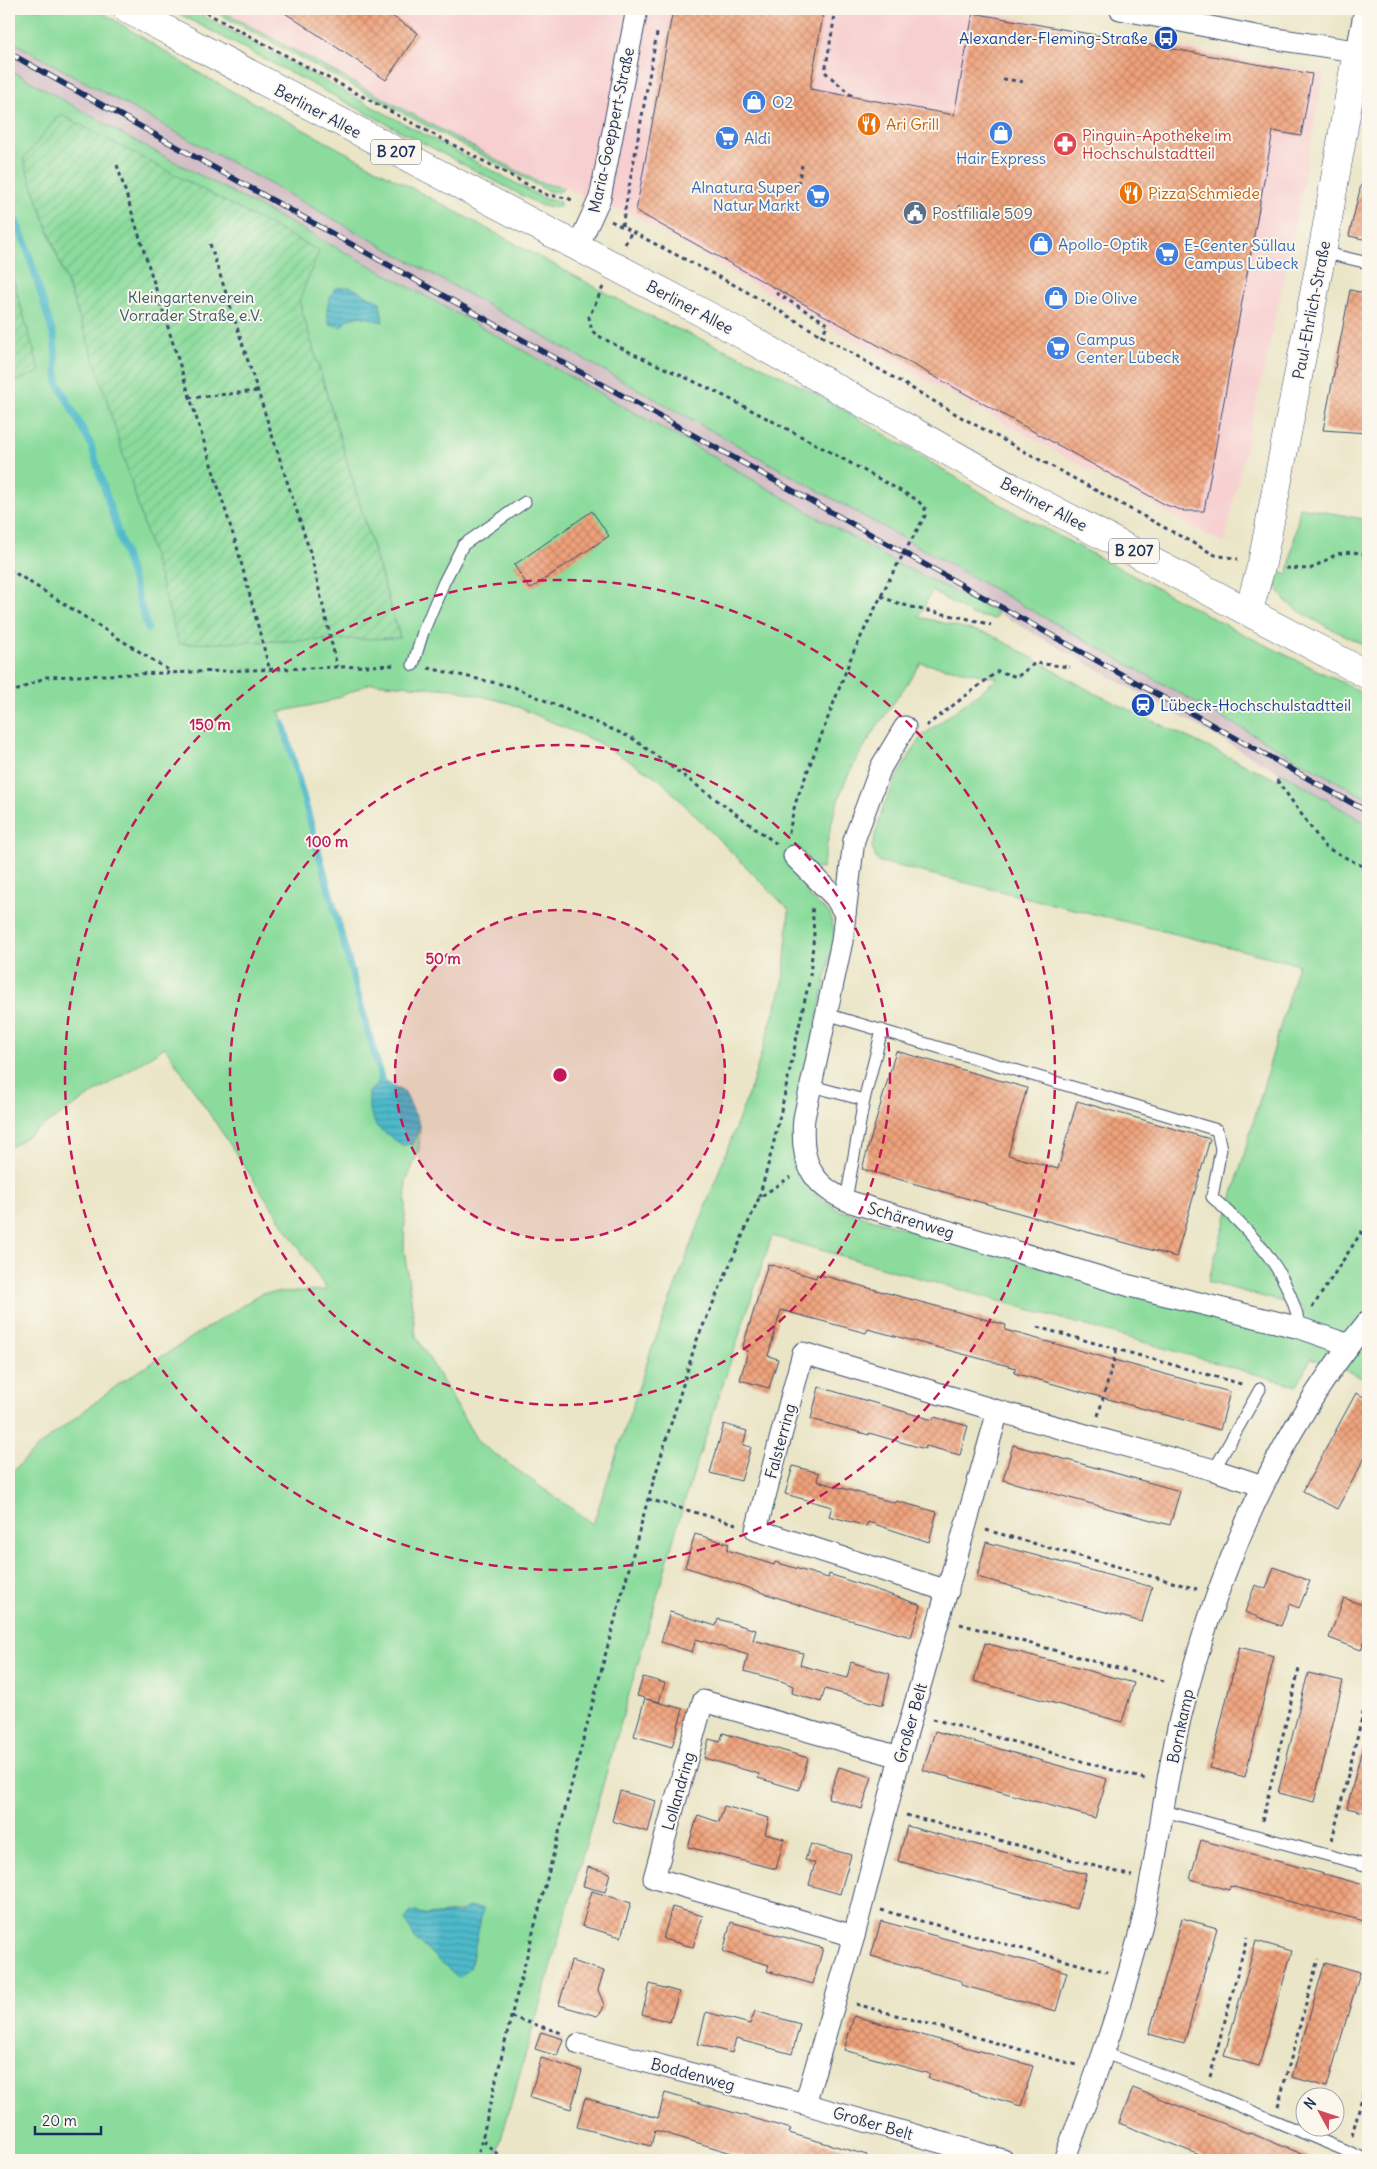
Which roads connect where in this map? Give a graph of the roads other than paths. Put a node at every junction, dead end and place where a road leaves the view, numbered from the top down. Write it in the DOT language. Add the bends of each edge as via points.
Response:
graph roads {
  1 [pos="128,9"];
  2 [pos="637,9"];
  3 [pos="1120,9"];
  4 [pos="1365,9"];
  5 [pos="1362,52"];
  6 [pos="577,248"];
  7 [pos="1322,252"];
  8 [pos="1368,263"];
  9 [pos="525,502"];
  10 [pos="1249,610"];
  11 [pos="413,665"];
  12 [pos="1368,674"];
  13 [pos="905,727"];
  14 [pos="787,847"];
  15 [pos="845,914"];
  16 [pos="826,1014"];
  17 [pos="882,1030"];
  18 [pos="812,1086"];
  19 [pos="864,1100"];
  20 [pos="846,1200"];
  21 [pos="1368,1322"];
  22 [pos="1300,1328"];
  23 [pos="1349,1345"];
  24 [pos="1260,1389"];
  25 [pos="998,1411"];
  26 [pos="1214,1470"];
  27 [pos="1263,1486"];
  28 [pos="948,1591"];
  29 [pos="900,1757"];
  30 [pos="1164,1811"];
  31 [pos="1368,1866"];
  32 [pos="854,1936"];
  33 [pos="580,2044"];
  34 [pos="1105,2053"];
  35 [pos="806,2104"];
  36 [pos="1003,2160"];
  37 [pos="1064,2160"];
  38 [pos="1368,2160"];
  1 -- 6 [label="main road, Berliner Allee / B 207"];
  2 -- 6 [label="street, Maria-Goeppert-Straße" via="595,212"];
  3 -- 5 [label="street"];
  4 -- 5 [label="street, Paul-Ehrlich-Straße"];
  5 -- 7 [label="main road, Paul-Ehrlich-Straße"];
  6 -- 10 [label="main road, Berliner Allee / B 207" via="720,322 1020,492"];
  7 -- 8 [label="lane"];
  7 -- 10 [label="main road, Paul-Ehrlich-Straße" via="1262,563"];
  9 -- 11 [label="lane" via="463,545 422,632"];
  10 -- 12 [label="main road, B 207"];
  13 -- 15 [label="street, Schärenweg" via="882,767 854,840"];
  14 -- 15 [label="street" via="835,897"];
  15 -- 16 [label="street, Schärenweg"];
  16 -- 17 [label="lane"];
  16 -- 18 [label="street, Schärenweg"];
  17 -- 19 [label="lane"];
  17 -- 22 [label="lane" via="1217,1130 1221,1148 1212,1197 1264,1250 1288,1286"];
  18 -- 19 [label="lane"];
  18 -- 20 [label="street, Schärenweg" via="802,1140 807,1166 823,1186"];
  19 -- 20 [label="lane"];
  20 -- 22 [label="street, Schärenweg" via="1130,1286"];
  21 -- 23 [label="street, Bornkamp"];
  22 -- 23 [label="street, Schärenweg"];
  23 -- 27 [label="street, Bornkamp" via="1292,1430"];
  24 -- 26 [label="lane"];
  25 -- 26 [label="street"];
  25 -- 28 [label="street, Großer Belt"];
  25 -- 28 [label="street, Falsterring" via="803,1353 756,1530"];
  26 -- 27 [label="street"];
  27 -- 30 [label="street, Bornkamp" via="1226,1571 1200,1647 1180,1717"];
  28 -- 29 [label="street, Großer Belt"];
  29 -- 32 [label="street, Großer Belt"];
  29 -- 32 [label="street, Lollandring" via="703,1701 654,1878"];
  30 -- 31 [label="lane"];
  30 -- 34 [label="street, Bornkamp" via="1141,1928"];
  32 -- 35 [label="street, Großer Belt"];
  33 -- 35 [label="street, Boddenweg"];
  34 -- 37 [label="street, Bornkamp"];
  34 -- 38 [label="lane"];
  35 -- 36 [label="street, Großer Belt"];
}
